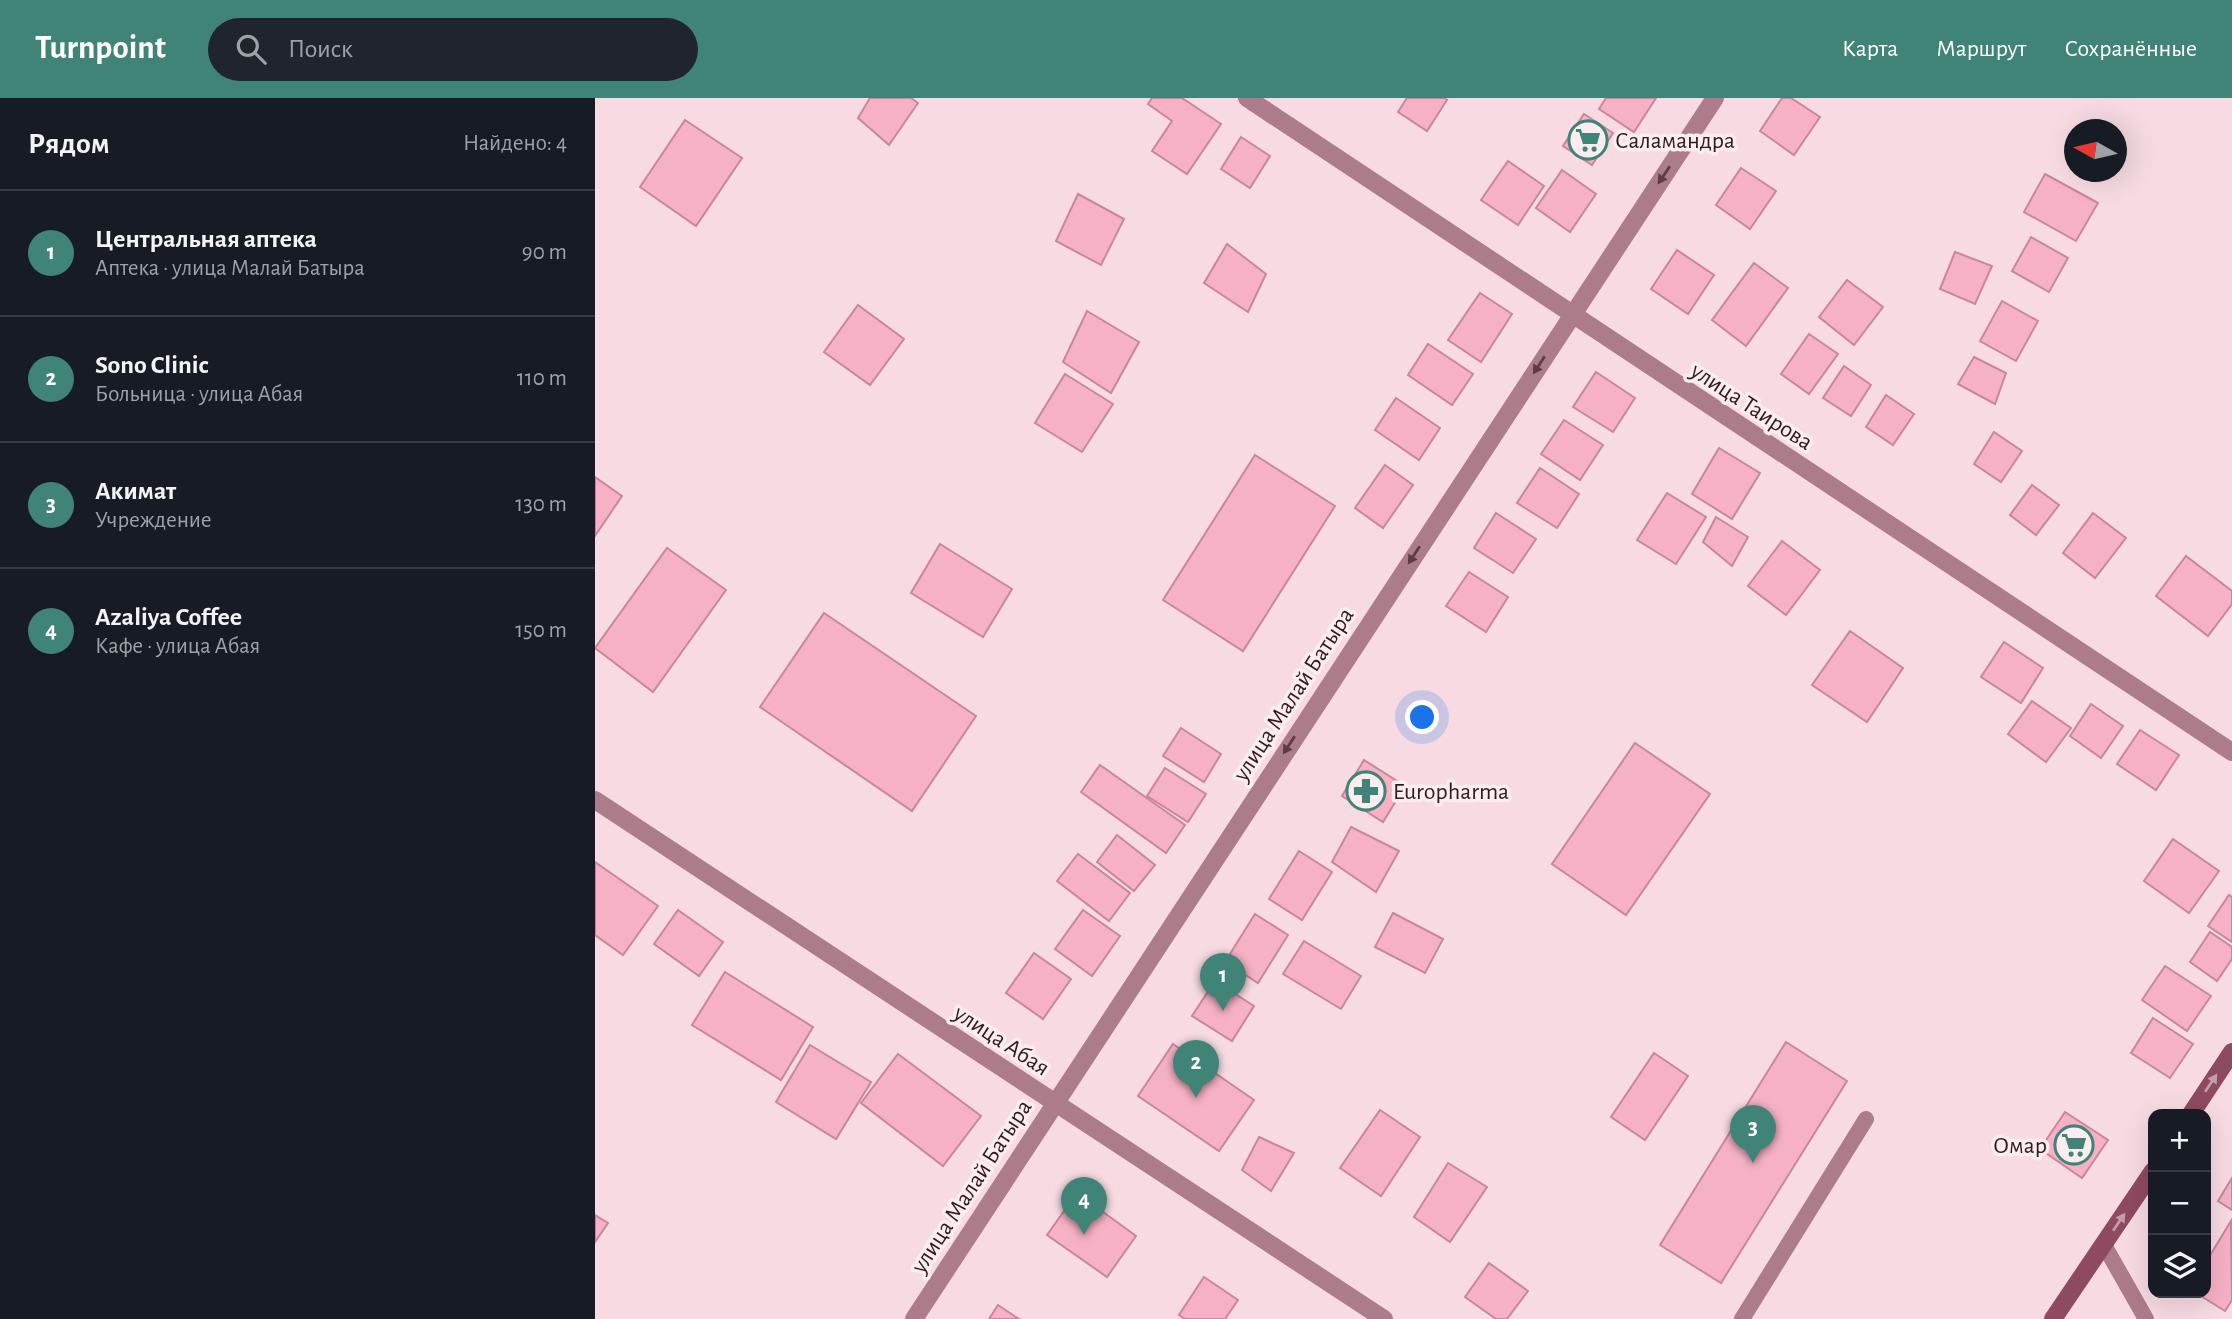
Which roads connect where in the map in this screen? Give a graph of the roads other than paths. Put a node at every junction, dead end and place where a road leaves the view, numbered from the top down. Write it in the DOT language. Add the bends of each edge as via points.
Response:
graph roads {
  1 [pos="1247,98"];
  2 [pos="1715,98"];
  3 [pos="1571,316"];
  4 [pos="2232,752"];
  5 [pos="595,800"];
  6 [pos="2232,1052"];
  7 [pos="1054,1103"];
  8 [pos="2194,1109"];
  9 [pos="1865,1119"];
  10 [pos="2152,1172"];
  11 [pos="2104,1245"];
  12 [pos="914,1319"];
  13 [pos="1384,1319"];
  14 [pos="1742,1319"];
  15 [pos="2053,1319"];
  16 [pos="2146,1319"];
  1 -- 3 [label="street, улица Таирова"];
  2 -- 3 [label="street, улица Малай Батыра, one-way"];
  3 -- 4 [label="street, улица Таирова"];
  3 -- 7 [label="street, улица Малай Батыра, one-way"];
  5 -- 7 [label="street, улица Абая"];
  8 -- 6 [label="main road, one-way"];
  7 -- 12 [label="street, улица Малай Батыра"];
  7 -- 13 [label="street, улица Абая"];
  9 -- 14 [label="lane"];
  11 -- 10 [label="main road, one-way"];
  11 -- 15 [label="main road"];
  11 -- 16 [label="lane"];
}
